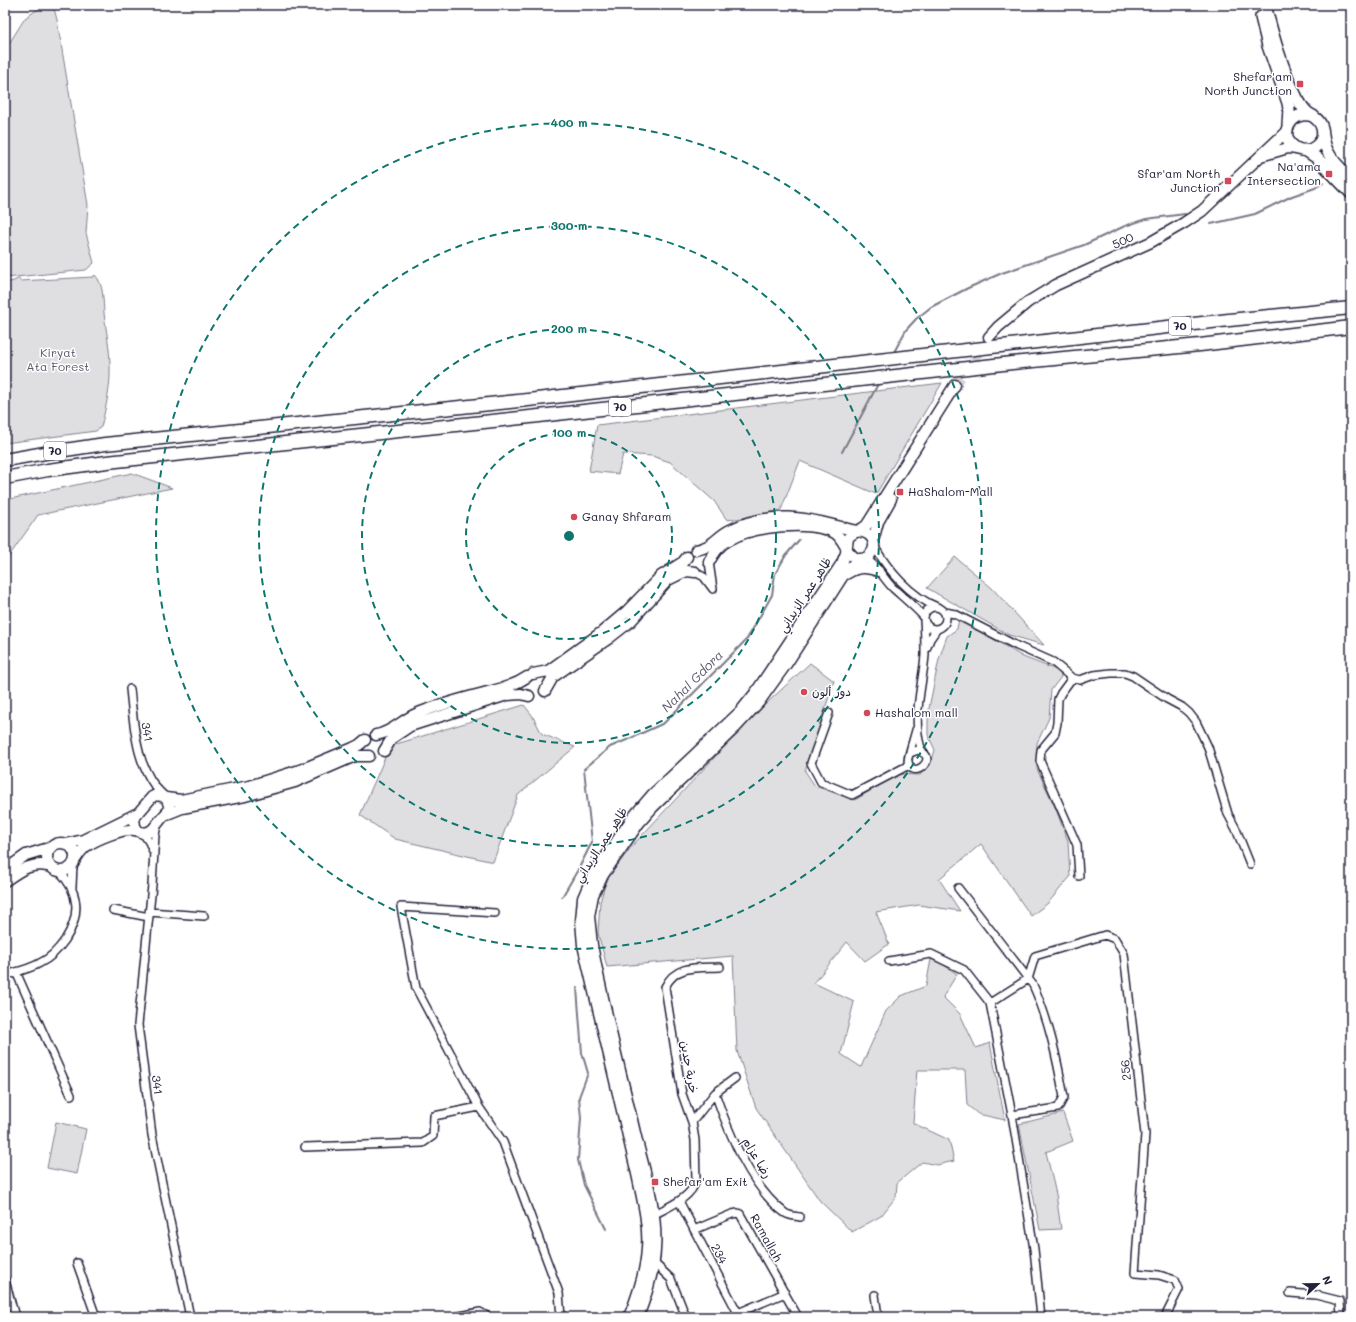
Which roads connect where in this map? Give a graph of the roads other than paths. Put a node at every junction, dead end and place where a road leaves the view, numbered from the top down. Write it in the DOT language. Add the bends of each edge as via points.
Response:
graph roads {
  1 [pos="1258,5"];
  2 [pos="1265,5"];
  3 [pos="1313,116"];
  4 [pos="1287,128"];
  5 [pos="1323,133"];
  6 [pos="1301,150"];
  7 [pos="1260,157"];
  8 [pos="1351,179"];
  9 [pos="1351,193"];
  10 [pos="1351,308"];
  11 [pos="1351,327"];
  12 [pos="989,337"];
  13 [pos="955,385"];
  14 [pos="927,430"];
  15 [pos="105,444"];
  16 [pos="5,456"];
  17 [pos="5,460"];
  18 [pos="5,480"];
  19 [pos="858,531"];
  20 [pos="874,543"];
  21 [pos="847,547"];
  22 [pos="696,550"];
  23 [pos="687,557"];
  24 [pos="861,558"];
  25 [pos="709,562"];
  26 [pos="878,571"];
  27 [pos="695,572"];
  28 [pos="841,578"];
  29 [pos="937,607"];
  30 [pos="945,612"];
  31 [pos="924,619"];
  32 [pos="937,629"];
  33 [pos="925,655"];
  34 [pos="530,676"];
  35 [pos="1072,678"];
  36 [pos="130,689"];
  37 [pos="545,691"];
  38 [pos="529,696"];
  39 [pos="829,713"];
  40 [pos="917,726"];
  41 [pos="376,735"];
  42 [pos="365,740"];
  43 [pos="384,751"];
  44 [pos="923,753"];
  45 [pos="910,754"];
  46 [pos="369,756"];
  47 [pos="909,765"];
  48 [pos="150,778"];
  49 [pos="165,797"];
  50 [pos="148,801"];
  51 [pos="138,813"];
  52 [pos="167,814"];
  53 [pos="157,824"];
  54 [pos="140,832"];
  55 [pos="66,844"];
  56 [pos="52,847"];
  57 [pos="154,853"];
  58 [pos="74,862"];
  59 [pos="1250,864"];
  60 [pos="55,869"];
  61 [pos="5,870"];
  62 [pos="1079,876"];
  63 [pos="5,881"];
  64 [pos="72,888"];
  65 [pos="958,888"];
  66 [pos="113,910"];
  67 [pos="495,913"];
  68 [pos="149,914"];
  69 [pos="204,916"];
  70 [pos="889,960"];
  71 [pos="720,967"];
  72 [pos="16,972"];
  73 [pos="5,975"];
  74 [pos="1028,979"];
  75 [pos="990,1003"];
  76 [pos="736,1078"];
  77 [pos="715,1093"];
  78 [pos="71,1095"];
  79 [pos="479,1106"];
  80 [pos="1012,1115"];
  81 [pos="692,1122"];
  82 [pos="305,1147"];
  83 [pos="679,1201"];
  84 [pos="653,1215"];
  85 [pos="800,1217"];
  86 [pos="694,1230"];
  87 [pos="654,1263"];
  88 [pos="77,1264"];
  89 [pos="5,1280"];
  90 [pos="785,1293"];
  91 [pos="1290,1293"];
  92 [pos="874,1295"];
  93 [pos="739,1315"];
  94 [pos="15,1317"];
  95 [pos="96,1317"];
  96 [pos="190,1317"];
  97 [pos="455,1317"];
  98 [pos="489,1317"];
  99 [pos="561,1317"];
  100 [pos="629,1317"];
  101 [pos="638,1317"];
  102 [pos="686,1317"];
  103 [pos="798,1317"];
  104 [pos="878,1317"];
  105 [pos="1041,1317"];
  106 [pos="1165,1317"];
  107 [pos="1341,1317"];
  1 -- 4 [label="main road" via="1268,46 1288,103"];
  2 -- 3 [label="main road" via="1294,93 1305,110"];
  3 -- 4 [label="main road" via="1296,116"];
  3 -- 5 [label="main road" via="1320,123"];
  4 -- 6 [label="main road" via="1290,143"];
  4 -- 7 [label="main road, 500"];
  5 -- 6 [label="main road" via="1315,147"];
  5 -- 8 [label="main road" via="1327,153"];
  6 -- 7 [label="main road, 500" via="1288,148"];
  6 -- 9 [label="main road" via="1318,158"];
  7 -- 12 [label="main road, 500" via="1202,211 1184,223 1151,242 1056,285 1028,302"];
  10 -- 15 [label="highway, 70" via="536,399"];
  11 -- 18 [label="highway, 70" via="1215,344 1012,363 107,462 48,470"];
  13 -- 14 [label="main road"];
  14 -- 19 [label="main road" via="866,526"];
  14 -- 20 [label="main road" via="878,522"];
  15 -- 16 [label="highway"];
  15 -- 17 [label="highway, 70"];
  19 -- 20 [label="main road" via="870,535"];
  19 -- 21 [label="main road" via="848,538"];
  19 -- 22 [label="main road" via="816,520 781,518 741,526 728,531 708,547"];
  20 -- 24 [label="main road" via="870,555"];
  20 -- 29 [label="street" via="884,562 905,585"];
  21 -- 24 [label="main road" via="851,555"];
  21 -- 25 [label="main road" via="840,537 832,532 812,527 782,526 741,534 730,539 716,550"];
  21 -- 100 [label="main road, ظاهر عمر الزيداني" via="842,563 756,692 740,712 664,783 633,817 592,877 583,898 580,921 583,945 637,1174 646,1224 646,1260 635,1304"];
  22 -- 23 [label="main road"];
  22 -- 25 [label="main road" via="705,552"];
  23 -- 27 [label="main road" via="688,567"];
  23 -- 34 [label="main road" via="661,576 602,632 548,671"];
  24 -- 26 [label="street"];
  24 -- 28 [label="main road, ظاهر عمر الزيداني" via="850,566"];
  25 -- 27 [label="main road" via="706,569"];
  25 -- 27 [label="street" via="713,589 704,577"];
  26 -- 28 [label="main road" via="860,568"];
  26 -- 31 [label="street"];
  27 -- 37 [label="main road" via="682,573 668,580 631,621 553,678"];
  28 -- 84 [label="main road, ظاهر عمر الزيداني" via="762,698 735,728 645,815 603,875 593,895 589,916 593,951"];
  29 -- 30 [label="street"];
  29 -- 31 [label="street" via="928,609"];
  30 -- 32 [label="street" via="946,623"];
  30 -- 35 [label="street" via="955,614 1053,662"];
  31 -- 32 [label="street" via="930,628"];
  31 -- 33 [label="street"];
  32 -- 33 [label="street" via="930,639"];
  33 -- 40 [label="street"];
  34 -- 37 [label="main road" via="539,676 544,680"];
  34 -- 38 [label="main road" via="523,685"];
  34 -- 41 [label="main road" via="512,686 417,713 386,732"];
  35 -- 59 [label="street" via="1080,680 1094,675 1125,673 1189,713 1208,747 1228,814"];
  35 -- 62 [label="street" via="1058,699 1055,733 1041,750 1040,761 1077,845"];
  36 -- 48 [label="street, 341" via="135,739"];
  37 -- 38 [label="main road" via="536,697"];
  38 -- 43 [label="main road" via="507,695 410,726 392,738"];
  39 -- 47 [label="street" via="811,763 821,782 852,795"];
  40 -- 44 [label="street"];
  40 -- 45 [label="street"];
  41 -- 42 [label="main road"];
  41 -- 43 [label="main road" via="383,740"];
  42 -- 46 [label="main road" via="363,749"];
  42 -- 49 [label="main road" via="353,748 300,770 249,786 182,800"];
  43 -- 46 [label="main road" via="379,756"];
  44 -- 45 [label="street" via="918,750"];
  44 -- 47 [label="street" via="926,759 923,768 917,770"];
  45 -- 47 [label="street" via="907,759"];
  46 -- 52 [label="main road" via="351,757 295,782 245,796 182,808"];
  48 -- 49 [label="street"];
  48 -- 50 [label="street"];
  49 -- 50 [label="main road" via="153,796"];
  49 -- 52 [label="main road" via="170,807"];
  50 -- 51 [label="main road"];
  51 -- 54 [label="main road" via="134,821"];
  51 -- 55 [label="main road" via="83,840"];
  52 -- 53 [label="main road"];
  53 -- 54 [label="main road" via="151,831"];
  53 -- 57 [label="street, 341"];
  54 -- 57 [label="street" via="150,842"];
  54 -- 58 [label="main road" via="132,829 122,830 89,845 82,849"];
  55 -- 56 [label="main road" via="59,843"];
  55 -- 58 [label="main road" via="73,850"];
  56 -- 60 [label="main road" via="48,855 49,864"];
  56 -- 61 [label="main road" via="26,855"];
  57 -- 68 [label="street, 341"];
  58 -- 60 [label="main road" via="68,869"];
  58 -- 64 [label="street"];
  60 -- 63 [label="main road" via="40,865 31,866 20,870"];
  60 -- 64 [label="street"];
  64 -- 72 [label="street" via="76,900 76,914 71,930 58,951 40,964"];
  65 -- 74 [label="street"];
  66 -- 68 [label="street"];
  67 -- 79 [label="street" via="401,908 416,988"];
  68 -- 69 [label="street"];
  68 -- 96 [label="street, 341" via="138,1025 152,1135"];
  70 -- 75 [label="street" via="931,954 964,970"];
  71 -- 81 [label="street, خربة جدين" via="678,971 665,987 682,1094"];
  72 -- 73 [label="street"];
  72 -- 78 [label="street"];
  74 -- 75 [label="street"];
  74 -- 80 [label="street" via="1040,1000 1058,1063 1064,1097 1058,1108"];
  74 -- 106 [label="street, 256" via="1035,956 1104,935 1115,939 1124,954 1145,1134 1135,1273 1159,1275 1175,1280 1179,1289"];
  75 -- 80 [label="street"];
  76 -- 77 [label="street"];
  77 -- 81 [label="street"];
  77 -- 85 [label="street, رضا عزام" via="727,1128 752,1176 786,1214"];
  79 -- 82 [label="street" via="434,1116 433,1136 423,1143"];
  79 -- 99 [label="street" via="503,1142 559,1293"];
  80 -- 105 [label="street" via="1034,1249"];
  81 -- 83 [label="street, خربة جدين" via="696,1180 694,1186"];
  83 -- 84 [label="street, خربة جدين"];
  83 -- 86 [label="street, 234"];
  84 -- 87 [label="main road, ظاهر عمر الزيداني"];
  86 -- 90 [label="street, Ramallah" via="732,1214 740,1214"];
  86 -- 93 [label="street, 234"];
  87 -- 101 [label="main road, ظاهر عمر الزيداني"];
  87 -- 102 [label="street" via="671,1279"];
  88 -- 95 [label="street"];
  89 -- 94 [label="street"];
  90 -- 93 [label="street"];
  90 -- 103 [label="street, Ramallah"];
  91 -- 107 [label="street" via="1316,1295 1340,1301"];
  92 -- 104 [label="street"];
  97 -- 98 [label="street" via="480,1312"];
}
